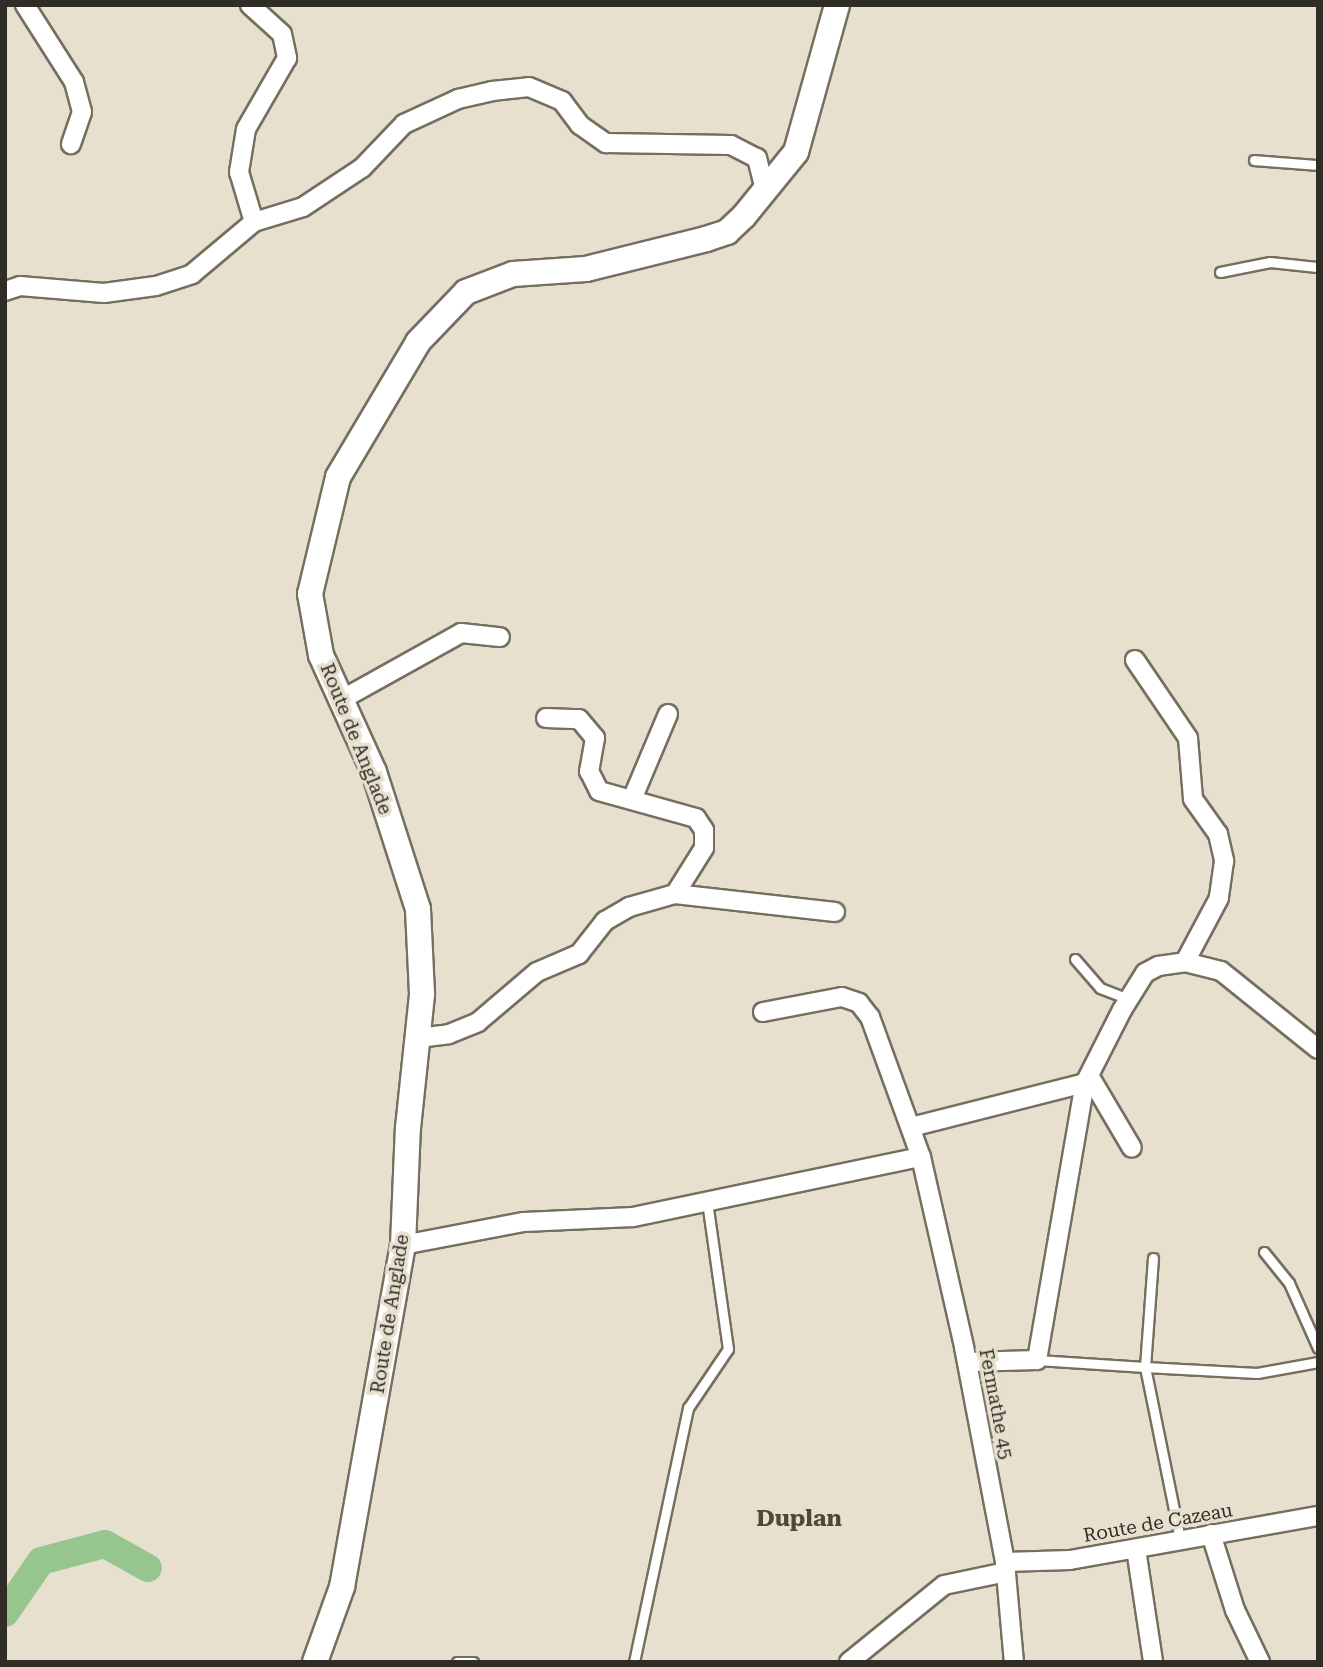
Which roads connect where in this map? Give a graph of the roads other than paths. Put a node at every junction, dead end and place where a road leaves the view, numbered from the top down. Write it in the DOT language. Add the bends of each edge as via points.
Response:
graph roads {
  1 [pos="25,5"];
  2 [pos="250,5"];
  3 [pos="837,5"];
  4 [pos="71,144"];
  5 [pos="1254,160"];
  6 [pos="1318,165"];
  7 [pos="764,186"];
  8 [pos="254,222"];
  9 [pos="1317,266"];
  10 [pos="1220,272"];
  11 [pos="5,291"];
  12 [pos="500,637"];
  13 [pos="1135,660"];
  14 [pos="339,701"];
  15 [pos="668,714"];
  16 [pos="546,718"];
  17 [pos="633,797"];
  18 [pos="675,894"];
  19 [pos="835,912"];
  20 [pos="1075,959"];
  21 [pos="1185,962"];
  22 [pos="1129,999"];
  23 [pos="763,1012"];
  24 [pos="418,1038"];
  25 [pos="1318,1049"];
  26 [pos="1088,1080"];
  27 [pos="911,1127"];
  28 [pos="1132,1148"];
  29 [pos="920,1157"];
  30 [pos="707,1202"];
  31 [pos="404,1245"];
  32 [pos="1264,1252"];
  33 [pos="1153,1258"];
  34 [pos="1318,1348"];
  35 [pos="1037,1360"];
  36 [pos="967,1362"];
  37 [pos="1318,1362"];
  38 [pos="1145,1367"];
  39 [pos="1318,1516"];
  40 [pos="1211,1534"];
  41 [pos="1180,1539"];
  42 [pos="1136,1549"];
  43 [pos="1006,1567"];
  44 [pos="316,1662"];
  45 [pos="457,1662"];
  46 [pos="473,1662"];
  47 [pos="634,1662"];
  48 [pos="849,1662"];
  49 [pos="1014,1662"];
  50 [pos="1153,1662"];
  51 [pos="1260,1662"];
  1 -- 4 [label="street" via="74,82 82,112"];
  2 -- 8 [label="street" via="282,34 287,58 246,129 239,172"];
  3 -- 7 [label="street, Route de Anglade" via="796,152"];
  5 -- 6 [label="lane"];
  7 -- 8 [label="street" via="757,158 730,145 606,144 580,125 562,101 529,87 457,99 404,124 362,167 313,200"];
  7 -- 14 [label="street, Route de Anglade" via="727,232 586,269 513,274 466,292 418,342 338,477 319,543 310,594 321,654"];
  8 -- 11 [label="street" via="192,274 156,286 104,293 20,286"];
  9 -- 10 [label="lane" via="1256,263"];
  12 -- 14 [label="street" via="461,633"];
  13 -- 21 [label="street" via="1188,738 1193,800 1219,834 1223,861 1219,898"];
  14 -- 24 [label="street, Route de Anglade" via="373,772 418,909 422,995"];
  15 -- 17 [label="street"];
  16 -- 17 [label="street" via="579,719 595,738 589,771 599,791 613,799"];
  17 -- 18 [label="street" via="696,818 704,830 704,848"];
  18 -- 19 [label="street"];
  18 -- 24 [label="street" via="629,907 604,921 579,954 537,972 478,1022 449,1034"];
  20 -- 22 [label="lane" via="1100,988"];
  21 -- 22 [label="street" via="1145,974"];
  21 -- 25 [label="street" via="1221,971"];
  22 -- 26 [label="street"];
  23 -- 27 [label="street, Fermathe 45" via="842,997 859,1003 870,1017"];
  24 -- 31 [label="street, Route de Anglade"];
  26 -- 27 [label="street"];
  26 -- 28 [label="street"];
  26 -- 35 [label="street"];
  27 -- 29 [label="street, Fermathe 45"];
  29 -- 30 [label="street"];
  29 -- 36 [label="street, Fermathe 45"];
  30 -- 31 [label="street" via="633,1217 524,1222"];
  30 -- 47 [label="lane" via="727,1349 688,1408"];
  31 -- 44 [label="street, Route de Anglade" via="342,1587"];
  32 -- 34 [label="lane" via="1289,1283"];
  33 -- 38 [label="lane"];
  35 -- 36 [label="street"];
  35 -- 38 [label="lane"];
  36 -- 43 [label="street, Fermathe 45"];
  37 -- 38 [label="lane" via="1257,1373"];
  38 -- 41 [label="lane"];
  39 -- 40 [label="street, Route de Cazeau"];
  40 -- 41 [label="street, Route de Cazeau"];
  40 -- 51 [label="street" via="1235,1610"];
  41 -- 42 [label="street, Route de Cazeau"];
  42 -- 43 [label="street, Route de Cazeau"];
  42 -- 50 [label="street"];
  43 -- 48 [label="street, Route de Cazeau" via="944,1585"];
  43 -- 49 [label="street, Fermathe 45"];
  45 -- 46 [label="lane"];
}
